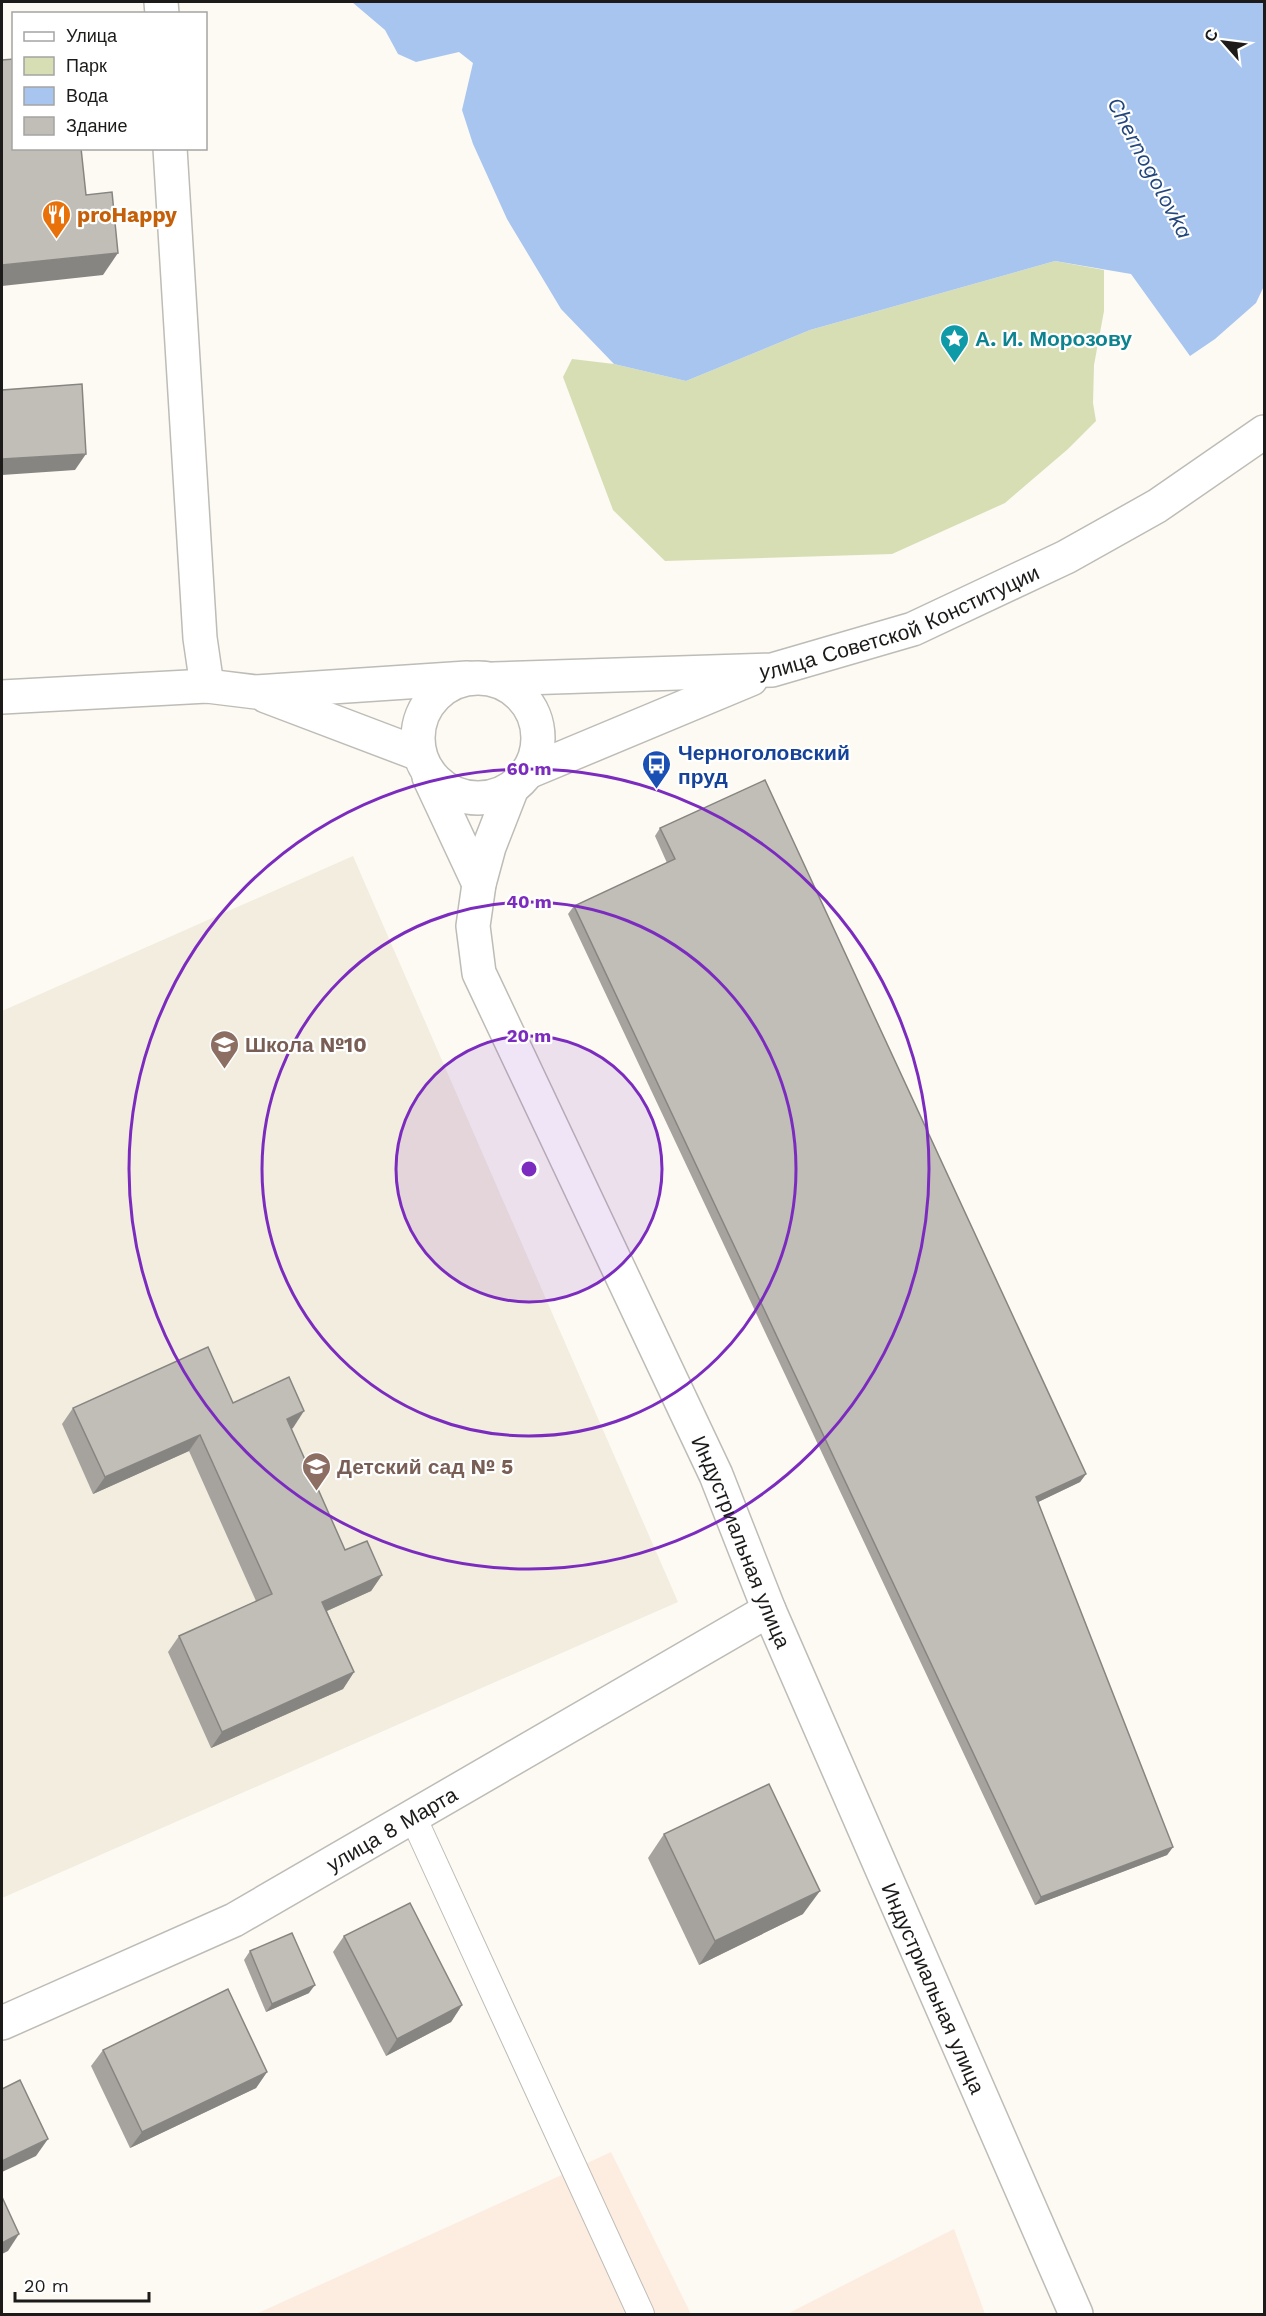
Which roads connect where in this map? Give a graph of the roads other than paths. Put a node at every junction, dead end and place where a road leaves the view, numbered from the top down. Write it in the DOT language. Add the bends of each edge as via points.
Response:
graph roads {
  1 [pos="170,150"];
  2 [pos="1264,432"];
  3 [pos="772,670"];
  4 [pos="481,678"];
  5 [pos="207,686"];
  6 [pos="256,692"];
  7 [pos="2,697"];
  8 [pos="422,762"];
  9 [pos="520,780"];
  10 [pos="480,884"];
  11 [pos="769,1610"];
  12 [pos="412,1817"];
  13 [pos="2,2023"];
  14 [pos="641,2314"];
  15 [pos="1076,2314"];
  1 -- 5 [label="street" via="199,627"];
  2 -- 3 [label="street, улица Советской Конституции" via="1157,506 1066,557 913,629"];
  3 -- 4 [label="street, улица Советской Конституции"];
  3 -- 9 [label="street"];
  4 -- 6 [label="street, улица Советской Конституции"];
  4 -- 8 [label="street" via="448,684 432,697 417,734"];
  4 -- 9 [label="street" via="512,687 526,700 535,717 536,755"];
  5 -- 6 [label="street"];
  5 -- 7 [label="street"];
  6 -- 8 [label="street"];
  8 -- 9 [label="street" via="438,784 474,799 494,797"];
  8 -- 10 [label="street"];
  9 -- 10 [label="street, Индустриальная улица" via="489,847"];
  10 -- 11 [label="street, Индустриальная улица" via="473,926 479,973 716,1475"];
  11 -- 12 [label="street, улица 8 Марта"];
  11 -- 15 [label="street, Индустриальная улица"];
  12 -- 13 [label="street, улица 8 Марта" via="234,1920"];
  12 -- 14 [label="lane"];
}
